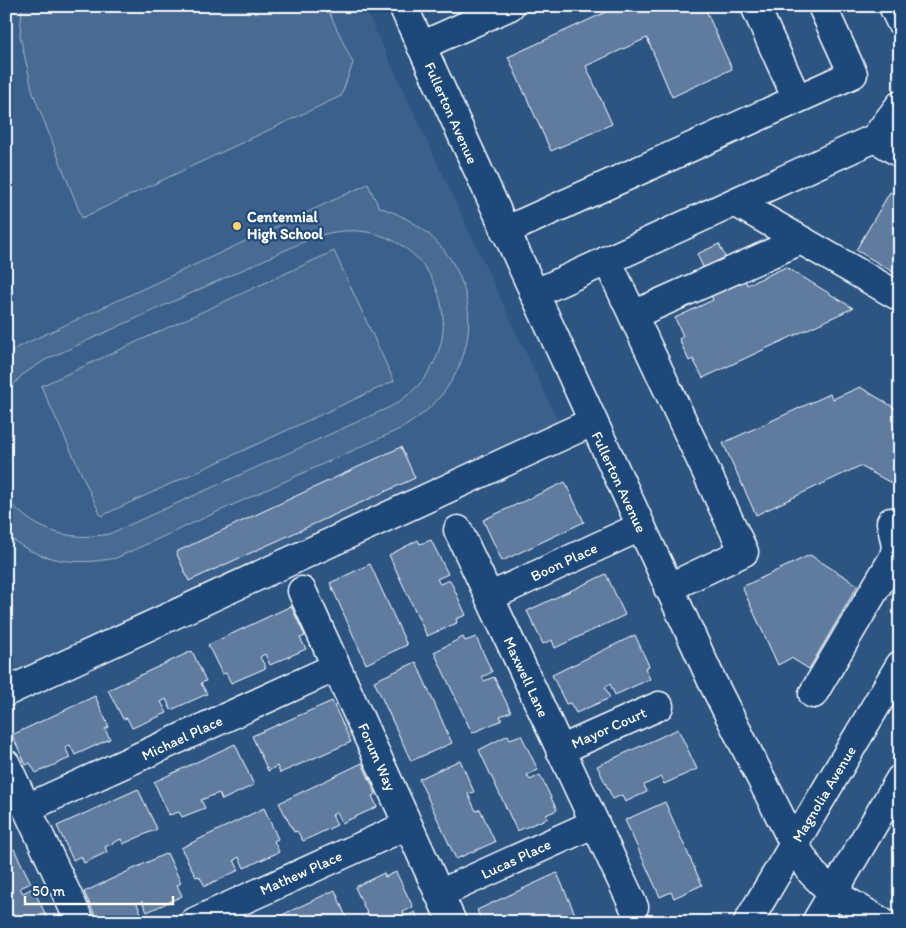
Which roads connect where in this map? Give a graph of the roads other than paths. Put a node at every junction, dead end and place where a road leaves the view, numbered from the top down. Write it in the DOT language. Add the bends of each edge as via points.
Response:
graph roads {
  1 [pos="403,6"];
  2 [pos="510,6"];
  3 [pos="755,6"];
  4 [pos="822,6"];
  5 [pos="893,6"];
  6 [pos="900,21"];
  7 [pos="421,46"];
  8 [pos="797,99"];
  9 [pos="900,104"];
  10 [pos="875,138"];
  11 [pos="900,153"];
  12 [pos="735,202"];
  13 [pos="505,231"];
  14 [pos="800,240"];
  15 [pos="608,260"];
  16 [pos="534,294"];
  17 [pos="900,297"];
  18 [pos="633,315"];
  19 [pos="592,422"];
  20 [pos="890,522"];
  21 [pos="640,527"];
  22 [pos="458,530"];
  23 [pos="668,588"];
  24 [pos="302,591"];
  25 [pos="489,597"];
  26 [pos="900,666"];
  27 [pos="336,667"];
  28 [pos="6,692"];
  29 [pos="813,694"];
  30 [pos="659,706"];
  31 [pos="560,750"];
  32 [pos="6,764"];
  33 [pos="900,779"];
  34 [pos="27,808"];
  35 [pos="593,824"];
  36 [pos="408,825"];
  37 [pos="794,844"];
  38 [pos="833,893"];
  39 [pos="439,894"];
  40 [pos="634,907"];
  41 [pos="80,922"];
  42 [pos="194,922"];
  43 [pos="452,922"];
  44 [pos="748,922"];
  45 [pos="816,922"];
  46 [pos="882,922"];
  1 -- 7 [label="street, Fullerton Avenue"];
  2 -- 7 [label="street"];
  3 -- 8 [label="street"];
  4 -- 8 [label="street" via="853,74"];
  5 -- 6 [label="street"];
  7 -- 13 [label="street, Fullerton Avenue"];
  8 -- 13 [label="street"];
  9 -- 10 [label="street"];
  10 -- 11 [label="street"];
  10 -- 12 [label="street"];
  12 -- 14 [label="street"];
  12 -- 15 [label="street"];
  13 -- 16 [label="street, Fullerton Avenue"];
  14 -- 17 [label="street"];
  14 -- 18 [label="street"];
  15 -- 16 [label="street"];
  15 -- 18 [label="street"];
  16 -- 19 [label="street, Fullerton Avenue"];
  18 -- 23 [label="street" via="744,552"];
  19 -- 21 [label="street, Fullerton Avenue"];
  19 -- 28 [label="street"];
  20 -- 29 [label="street" via="896,546 894,557"];
  21 -- 23 [label="street, Fullerton Avenue"];
  21 -- 25 [label="street, Boon Place"];
  22 -- 25 [label="street, Maxwell Lane"];
  23 -- 37 [label="street, Fullerton Avenue"];
  24 -- 27 [label="street, Forum Way"];
  25 -- 31 [label="street, Maxwell Lane"];
  26 -- 37 [label="street, Magnolia Avenue"];
  27 -- 34 [label="street, Michael Place"];
  27 -- 36 [label="street, Forum Way"];
  30 -- 31 [label="street, Mayor Court"];
  31 -- 35 [label="street, Maxwell Lane"];
  32 -- 34 [label="street"];
  33 -- 38 [label="street"];
  34 -- 41 [label="street"];
  35 -- 39 [label="street, Lucas Place"];
  35 -- 40 [label="street, Maxwell Lane"];
  36 -- 39 [label="street, Forum Way"];
  36 -- 42 [label="street, Mathew Place"];
  37 -- 38 [label="street, Fullerton Avenue" via="812,873"];
  37 -- 44 [label="street, Magnolia Avenue"];
  38 -- 45 [label="street"];
  38 -- 46 [label="street, Fullerton Avenue"];
  39 -- 43 [label="street, Forum Way"];
}
